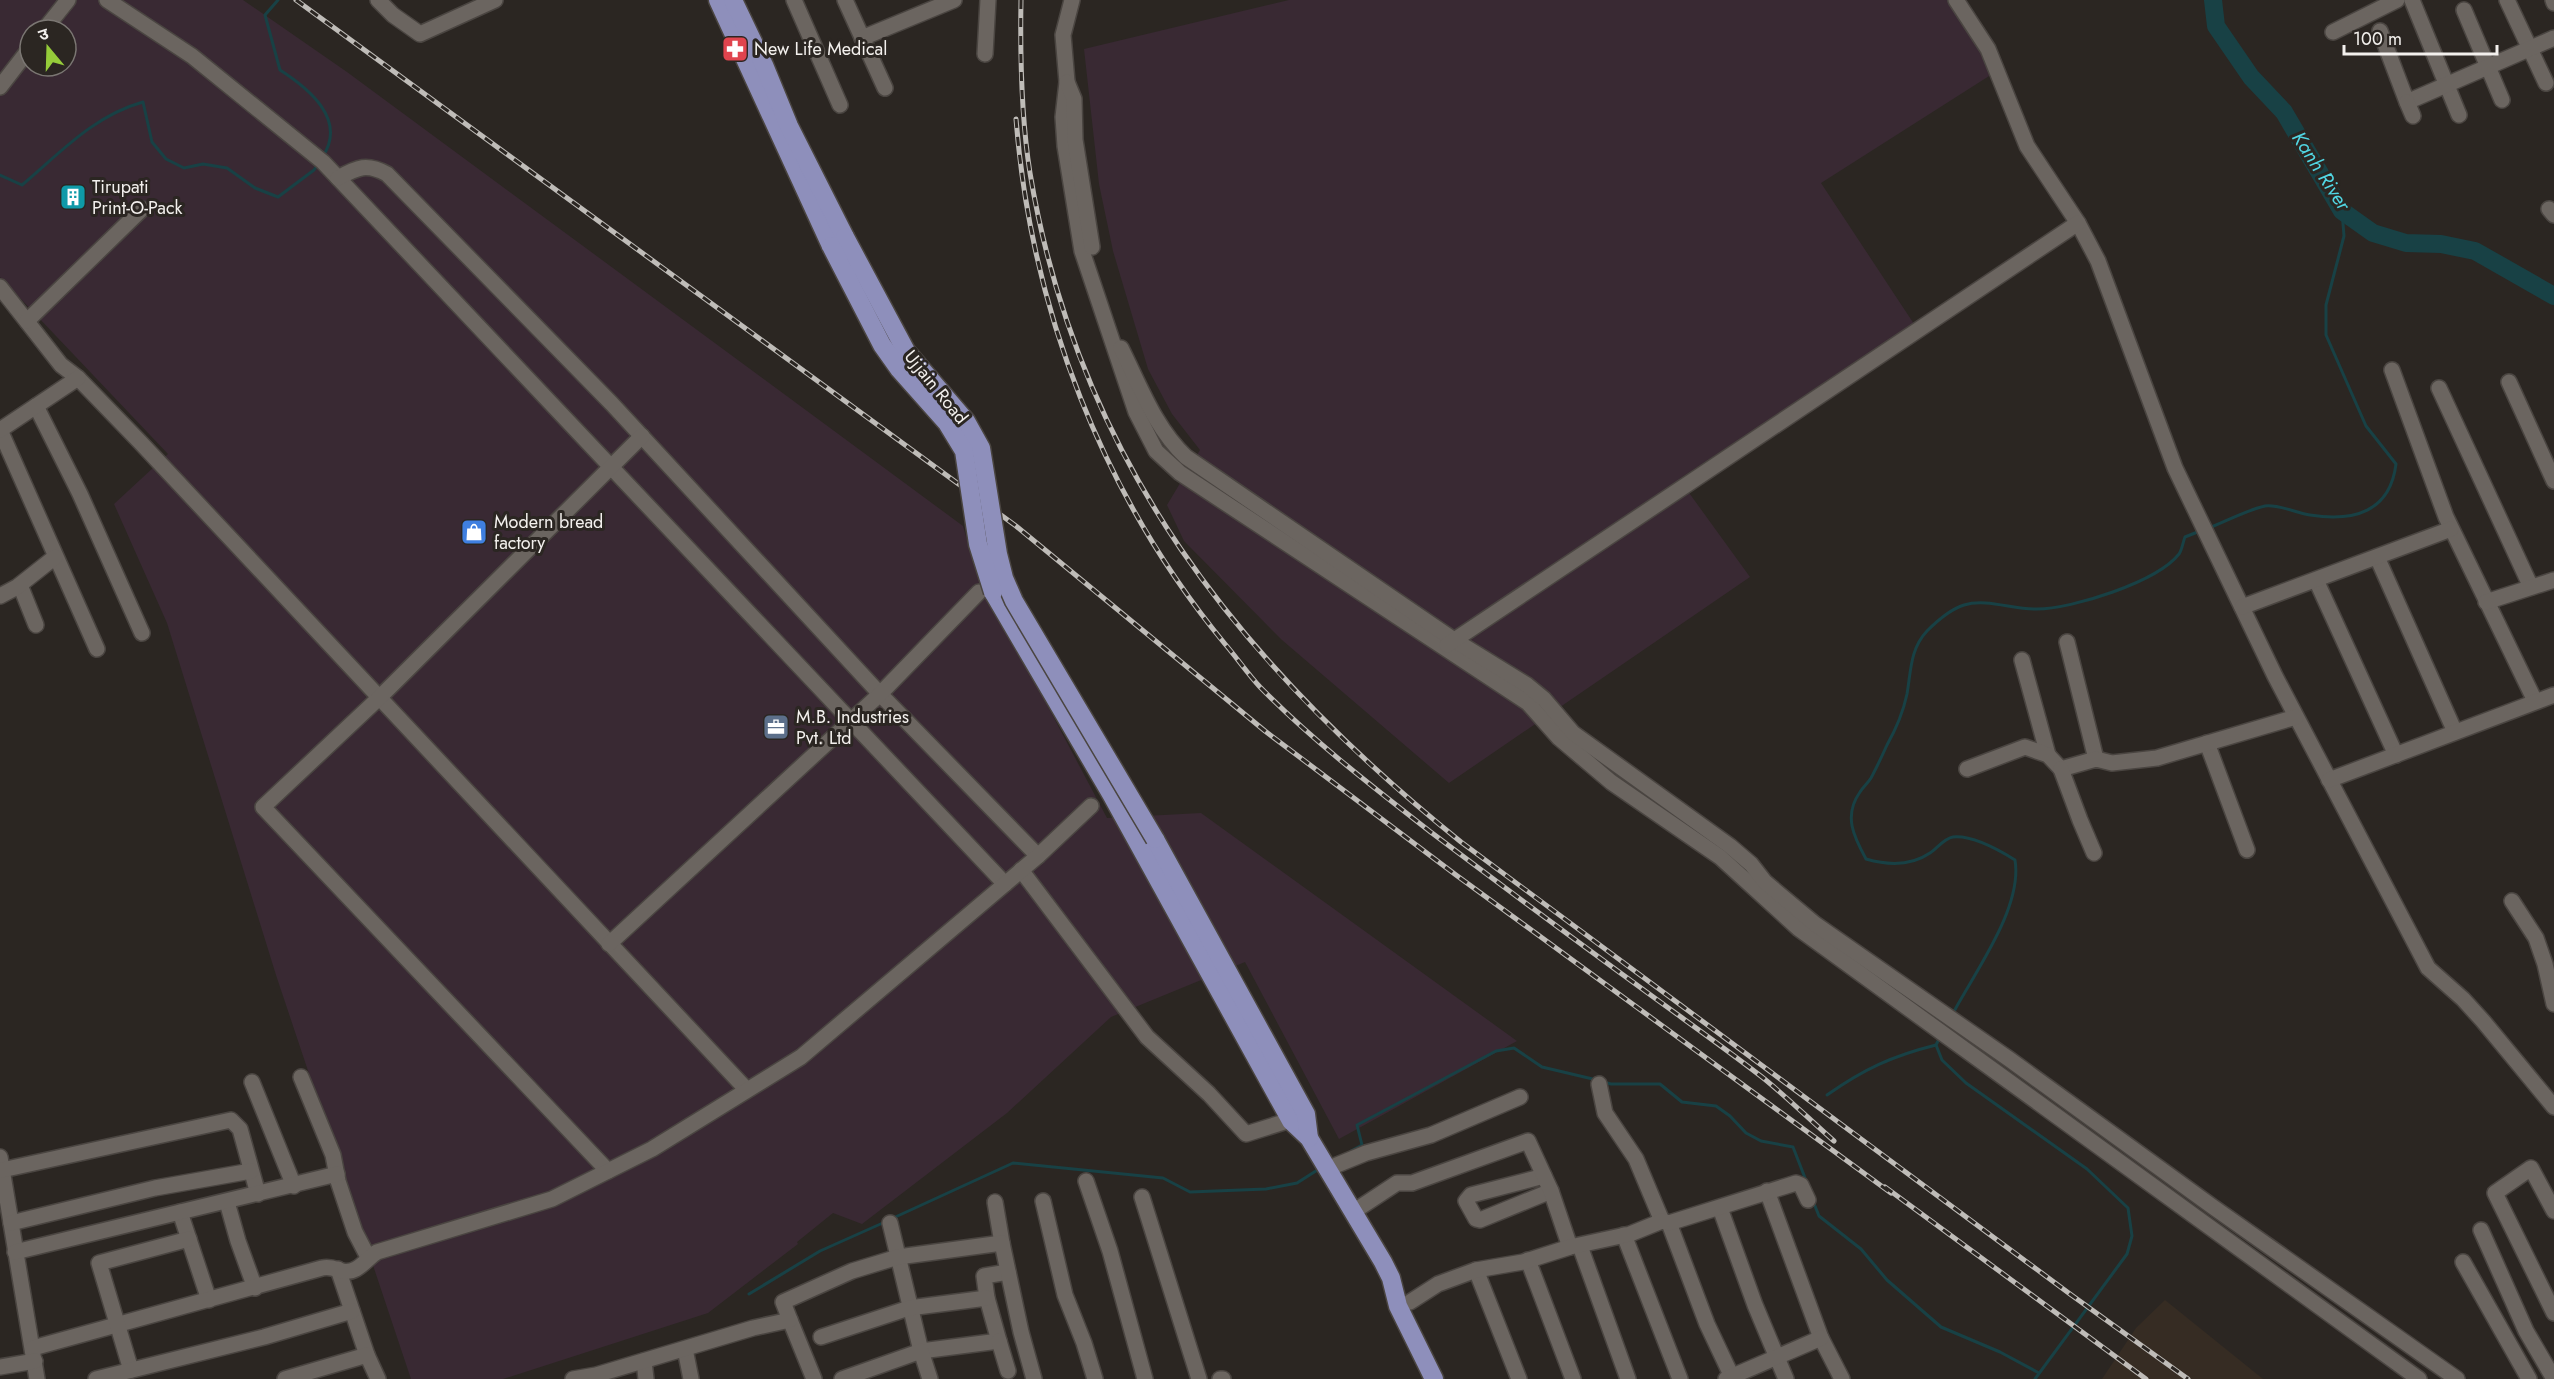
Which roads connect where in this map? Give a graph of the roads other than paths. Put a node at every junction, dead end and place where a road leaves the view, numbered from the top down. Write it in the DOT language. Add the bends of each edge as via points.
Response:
graph roads {
  1 [pos="68,0"];
  2 [pos="107,0"];
  3 [pos="378,0"];
  4 [pos="495,0"];
  5 [pos="718,0"];
  6 [pos="733,0"];
  7 [pos="794,0"];
  8 [pos="845,0"];
  9 [pos="988,0"];
  10 [pos="1072,0"];
  11 [pos="1956,0"];
  12 [pos="2397,0"];
  13 [pos="2412,0"];
  14 [pos="2507,0"];
  15 [pos="950,1"];
  16 [pos="2464,10"];
  17 [pos="54,18"];
  18 [pos="2380,31"];
  19 [pos="2333,32"];
  20 [pos="862,38"];
  21 [pos="2554,38"];
  22 [pos="2531,48"];
  23 [pos="984,54"];
  24 [pos="18,64"];
  25 [pos="2489,67"];
  26 [pos="757,69"];
  27 [pos="2546,83"];
  28 [pos="2447,84"];
  29 [pos="0,87"];
  30 [pos="885,88"];
  31 [pos="2502,100"];
  32 [pos="840,105"];
  33 [pos="2459,115"];
  34 [pos="338,178"];
  35 [pos="142,209"];
  36 [pos="2078,223"];
  37 [pos="838,242"];
  38 [pos="0,287"];
  39 [pos="27,321"];
  40 [pos="2392,370"];
  41 [pos="78,378"];
  42 [pos="2509,382"];
  43 [pos="2439,388"];
  44 [pos="36,406"];
  45 [pos="0,430"];
  46 [pos="642,436"];
  47 [pos="611,466"];
  48 [pos="2554,481"];
  49 [pos="2451,529"];
  50 [pos="55,556"];
  51 [pos="2377,557"];
  52 [pos="2316,580"];
  53 [pos="2554,580"];
  54 [pos="20,585"];
  55 [pos="2531,587"];
  56 [pos="979,592"];
  57 [pos="0,596"];
  58 [pos="2486,602"];
  59 [pos="2242,607"];
  60 [pos="36,625"];
  61 [pos="142,633"];
  62 [pos="2067,642"];
  63 [pos="1448,644"];
  64 [pos="98,649"];
  65 [pos="2022,660"];
  66 [pos="880,694"];
  67 [pos="2554,695"];
  68 [pos="380,697"];
  69 [pos="2535,701"];
  70 [pos="2296,717"];
  71 [pos="851,721"];
  72 [pos="2455,732"];
  73 [pos="2207,743"];
  74 [pos="2048,755"];
  75 [pos="2396,755"];
  76 [pos="2096,759"];
  77 [pos="2061,768"];
  78 [pos="1967,769"];
  79 [pos="2329,780"];
  80 [pos="1091,806"];
  81 [pos="2247,850"];
  82 [pos="2094,852"];
  83 [pos="1038,856"];
  84 [pos="1021,870"];
  85 [pos="1005,884"];
  86 [pos="2512,901"];
  87 [pos="609,944"];
  88 [pos="2554,1004"];
  89 [pos="301,1077"];
  90 [pos="252,1082"];
  91 [pos="1599,1084"];
  92 [pos="747,1090"];
  93 [pos="1520,1097"];
  94 [pos="1288,1100"];
  95 [pos="2552,1100"];
  96 [pos="1298,1118"];
  97 [pos="1,1163"];
  98 [pos="1327,1169"];
  99 [pos="251,1171"];
  100 [pos="608,1171"];
  101 [pos="337,1174"];
  102 [pos="1544,1176"];
  103 [pos="1086,1181"];
  104 [pos="294,1186"];
  105 [pos="2,1188"];
  106 [pos="1551,1191"];
  107 [pos="1767,1191"];
  108 [pos="258,1194"];
  109 [pos="1142,1197"];
  110 [pos="1808,1200"];
  111 [pos="1043,1201"];
  112 [pos="227,1202"];
  113 [pos="995,1202"];
  114 [pos="1720,1208"];
  115 [pos="2554,1211"];
  116 [pos="180,1212"];
  117 [pos="1353,1212"];
  118 [pos="1666,1222"];
  119 [pos="11,1223"];
  120 [pos="890,1223"];
  121 [pos="2481,1230"];
  122 [pos="1624,1235"];
  123 [pos="189,1239"];
  124 [pos="1002,1243"];
  125 [pos="1575,1246"];
  126 [pos="15,1252"];
  127 [pos="368,1257"];
  128 [pos="898,1257"];
  129 [pos="1528,1260"];
  130 [pos="2463,1262"];
  131 [pos="338,1269"];
  132 [pos="1476,1270"];
  133 [pos="1008,1272"];
  134 [pos="1391,1278"];
  135 [pos="255,1288"];
  136 [pos="987,1298"];
  137 [pos="209,1300"];
  138 [pos="1410,1302"];
  139 [pos="909,1308"];
  140 [pos="352,1311"];
  141 [pos="2554,1313"];
  142 [pos="790,1320"];
  143 [pos="117,1325"];
  144 [pos="821,1337"];
  145 [pos="1821,1338"];
  146 [pos="999,1341"];
  147 [pos="685,1349"];
  148 [pos="921,1351"];
  149 [pos="34,1355"];
  150 [pos="367,1355"];
  151 [pos="1776,1357"];
  152 [pos="644,1361"];
  153 [pos="0,1366"];
  154 [pos="131,1370"];
  155 [pos="1008,1371"];
  156 [pos="2550,1372"];
  157 [pos="596,1377"];
  158 [pos="1730,1378"];
  159 [pos="2528,1378"];
  160 [pos="37,1379"];
  161 [pos="96,1379"];
  162 [pos="285,1379"];
  163 [pos="378,1379"];
  164 [pos="573,1379"];
  165 [pos="646,1379"];
  166 [pos="691,1379"];
  167 [pos="814,1379"];
  168 [pos="842,1379"];
  169 [pos="930,1379"];
  170 [pos="1034,1379"];
  171 [pos="1095,1379"];
  172 [pos="1145,1379"];
  173 [pos="1199,1379"];
  174 [pos="1434,1379"];
  175 [pos="1447,1379"];
  176 [pos="1519,1379"];
  177 [pos="1573,1379"];
  178 [pos="1628,1379"];
  179 [pos="1680,1379"];
  180 [pos="1785,1379"];
  181 [pos="1842,1379"];
  182 [pos="2419,1379"];
  183 [pos="2457,1379"];
  1 -- 17 [label="street"];
  2 -- 34 [label="street" via="192,56"];
  3 -- 4 [label="street" via="420,34"];
  5 -- 26 [label="main road, Ujjain Road"];
  6 -- 26 [label="main road, Ujjain Road"];
  7 -- 32 [label="street"];
  8 -- 20 [label="street"];
  9 -- 23 [label="street"];
  10 -- 63 [label="street" via="1063,35 1063,104 1065,146 1082,251 1136,412 1156,451 1180,473"];
  11 -- 36 [label="street" via="1988,49 2027,146"];
  12 -- 19 [label="street"];
  13 -- 28 [label="street"];
  14 -- 22 [label="street"];
  15 -- 20 [label="street"];
  16 -- 25 [label="street"];
  18 -- 28 [label="street" via="2410,109"];
  20 -- 30 [label="street"];
  21 -- 22 [label="street"];
  22 -- 25 [label="street"];
  22 -- 27 [label="street"];
  24 -- 29 [label="street"];
  25 -- 28 [label="street"];
  25 -- 31 [label="street"];
  26 -- 37 [label="main road, Ujjain Road" via="789,126"];
  26 -- 37 [label="main road, Ujjain Road" via="764,104"];
  28 -- 33 [label="street"];
  34 -- 46 [label="street" via="356,168 374,167 387,174"];
  34 -- 47 [label="street"];
  35 -- 39 [label="street"];
  36 -- 59 [label="street" via="2098,261 2158,425"];
  36 -- 63 [label="street"];
  37 -- 94 [label="main road, Ujjain Road, bridge" via="906,351 966,421 981,448 1004,578 1014,601 1155,839"];
  37 -- 94 [label="main road, bridge" via="882,345 957,437 964,451 978,544 993,592"];
  38 -- 39 [label="street"];
  39 -- 41 [label="street" via="61,365"];
  40 -- 49 [label="street"];
  41 -- 44 [label="street"];
  41 -- 68 [label="street"];
  42 -- 48 [label="street"];
  43 -- 55 [label="street"];
  44 -- 45 [label="street"];
  44 -- 61 [label="street"];
  45 -- 50 [label="street"];
  46 -- 47 [label="street"];
  46 -- 66 [label="street"];
  47 -- 68 [label="street"];
  47 -- 71 [label="street"];
  49 -- 51 [label="street"];
  49 -- 58 [label="street"];
  50 -- 54 [label="street"];
  50 -- 64 [label="street"];
  51 -- 52 [label="street"];
  51 -- 72 [label="street"];
  52 -- 59 [label="street"];
  52 -- 75 [label="street"];
  53 -- 55 [label="street"];
  54 -- 57 [label="street"];
  54 -- 60 [label="street"];
  55 -- 58 [label="street"];
  56 -- 66 [label="street"];
  58 -- 69 [label="street"];
  59 -- 70 [label="street"];
  62 -- 76 [label="street"];
  63 -- 182 [label="street" via="1528,703 1559,738 1611,782 1720,857 1799,929"];
  63 -- 183 [label="street" via="1527,685 1573,733 1730,846 1815,924"];
  65 -- 74 [label="street"];
  66 -- 71 [label="street"];
  66 -- 83 [label="street"];
  67 -- 69 [label="street"];
  68 -- 87 [label="street"];
  68 -- 100 [label="street" via="262,807"];
  69 -- 72 [label="street"];
  70 -- 73 [label="street"];
  70 -- 79 [label="street"];
  71 -- 85 [label="street"];
  71 -- 87 [label="street"];
  72 -- 75 [label="street"];
  73 -- 76 [label="street" via="2134,761 2112,763"];
  73 -- 81 [label="street"];
  74 -- 77 [label="street"];
  74 -- 78 [label="street" via="2019,748"];
  75 -- 79 [label="street"];
  76 -- 77 [label="street"];
  77 -- 82 [label="street"];
  79 -- 95 [label="street" via="2428,968 2470,1006"];
  80 -- 83 [label="street"];
  83 -- 84 [label="street"];
  84 -- 85 [label="street"];
  84 -- 96 [label="street" via="1147,1037 1246,1134"];
  85 -- 92 [label="street" via="801,1057"];
  86 -- 88 [label="street" via="2536,938"];
  87 -- 92 [label="street"];
  89 -- 101 [label="street"];
  90 -- 104 [label="street"];
  91 -- 118 [label="street" via="1605,1113 1636,1159"];
  92 -- 100 [label="street" via="652,1149"];
  93 -- 98 [label="street" via="1431,1135"];
  94 -- 96 [label="main road"];
  96 -- 98 [label="main road"];
  97 -- 99 [label="street" via="231,1120 240,1129"];
  97 -- 105 [label="street"];
  98 -- 117 [label="main road"];
  99 -- 108 [label="street"];
  99 -- 119 [label="street" via="155,1188"];
  100 -- 127 [label="street" via="552,1198"];
  101 -- 104 [label="street"];
  101 -- 127 [label="street" via="351,1222"];
  102 -- 106 [label="street"];
  102 -- 106 [label="street" via="1471,1195 1466,1201 1480,1220"];
  102 -- 117 [label="street" via="1528,1141 1412,1183 1397,1183"];
  103 -- 172 [label="street" via="1110,1251"];
  104 -- 108 [label="street"];
  105 -- 119 [label="street"];
  106 -- 125 [label="street"];
  107 -- 110 [label="street" via="1799,1183"];
  107 -- 114 [label="street"];
  107 -- 145 [label="street"];
  108 -- 112 [label="street"];
  109 -- 173 [label="street"];
  111 -- 171 [label="street" via="1065,1295"];
  112 -- 116 [label="street"];
  112 -- 135 [label="street"];
  113 -- 124 [label="street"];
  114 -- 118 [label="street"];
  114 -- 151 [label="street"];
  115 -- 141 [label="street" via="2531,1168 2495,1193"];
  116 -- 123 [label="street"];
  116 -- 126 [label="street"];
  117 -- 134 [label="main road"];
  118 -- 122 [label="street"];
  118 -- 158 [label="street"];
  119 -- 126 [label="street"];
  120 -- 128 [label="street"];
  121 -- 156 [label="street" via="2526,1330"];
  122 -- 125 [label="street"];
  122 -- 179 [label="street"];
  123 -- 137 [label="street"];
  123 -- 143 [label="street" via="99,1263"];
  124 -- 128 [label="street"];
  124 -- 133 [label="street"];
  125 -- 129 [label="street"];
  125 -- 178 [label="street"];
  126 -- 149 [label="street"];
  127 -- 131 [label="street" via="357,1268 345,1272"];
  128 -- 139 [label="street"];
  128 -- 142 [label="street" via="781,1297"];
  129 -- 132 [label="street"];
  129 -- 177 [label="street"];
  130 -- 159 [label="street"];
  131 -- 135 [label="street" via="322,1268"];
  131 -- 140 [label="street"];
  132 -- 138 [label="street" via="1438,1284"];
  132 -- 176 [label="street"];
  133 -- 136 [label="street" via="984,1276"];
  133 -- 170 [label="street"];
  134 -- 138 [label="main road"];
  134 -- 174 [label="main road" via="1398,1306"];
  135 -- 137 [label="street"];
  136 -- 139 [label="street"];
  136 -- 146 [label="street"];
  137 -- 143 [label="street"];
  138 -- 175 [label="main road"];
  139 -- 144 [label="street"];
  139 -- 148 [label="street"];
  140 -- 150 [label="street"];
  140 -- 154 [label="street"];
  142 -- 147 [label="street"];
  142 -- 167 [label="street"];
  143 -- 149 [label="street"];
  143 -- 154 [label="street"];
  145 -- 151 [label="street"];
  145 -- 181 [label="street"];
  146 -- 148 [label="street"];
  146 -- 155 [label="street"];
  147 -- 152 [label="street"];
  147 -- 166 [label="street"];
  148 -- 168 [label="street"];
  148 -- 169 [label="street"];
  149 -- 153 [label="street"];
  149 -- 160 [label="street"];
  150 -- 162 [label="street"];
  150 -- 163 [label="street"];
  151 -- 158 [label="street"];
  151 -- 180 [label="street"];
  152 -- 157 [label="street"];
  152 -- 165 [label="street"];
  154 -- 161 [label="street"];
  156 -- 159 [label="street"];
  157 -- 164 [label="street"];
}
